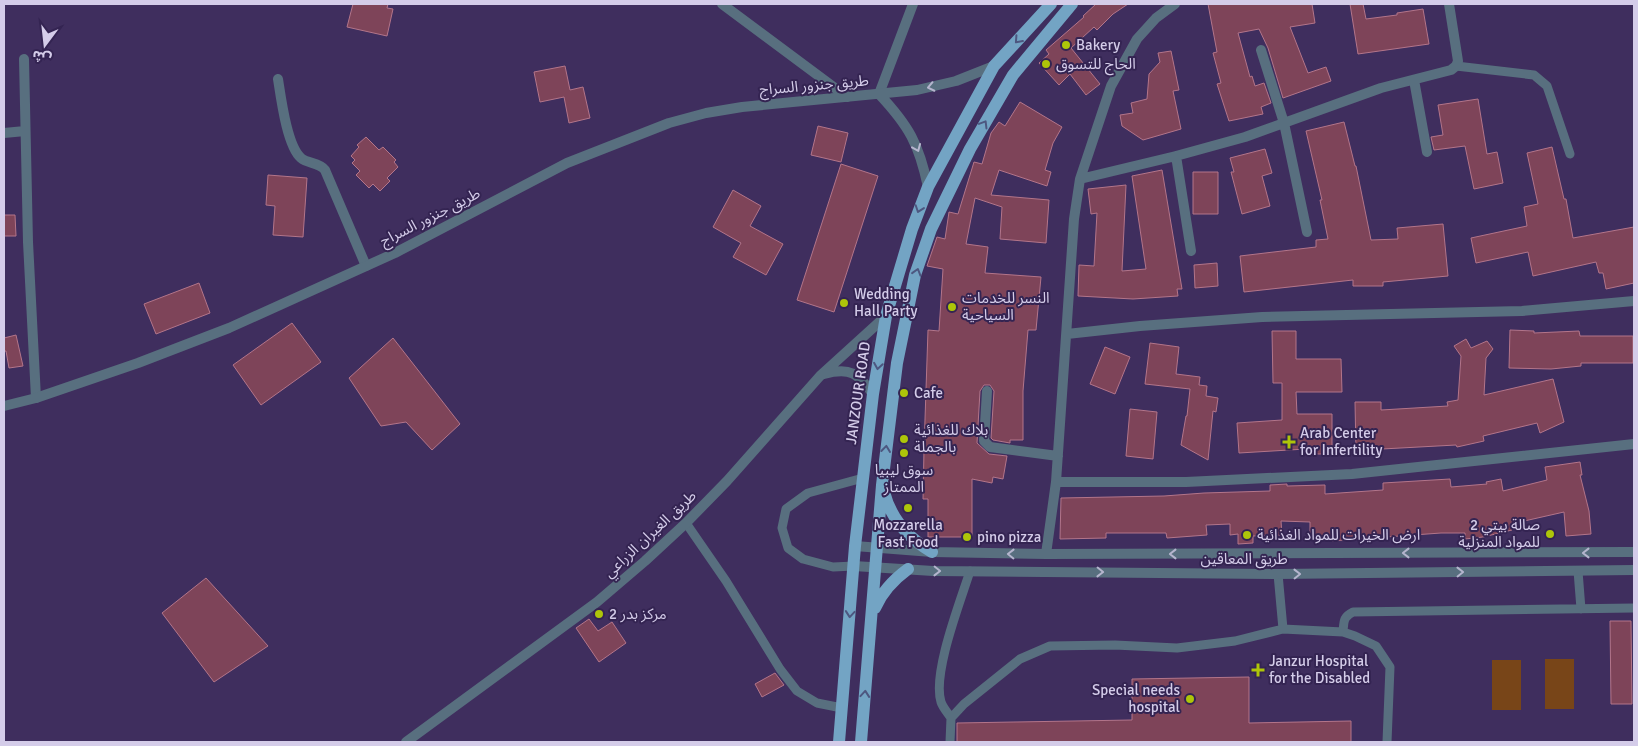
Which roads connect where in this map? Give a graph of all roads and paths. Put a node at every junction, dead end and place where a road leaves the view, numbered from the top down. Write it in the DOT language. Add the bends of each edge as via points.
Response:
graph roads {
  1 [pos="722,4"];
  2 [pos="913,4"];
  3 [pos="1051,4"];
  4 [pos="1072,4"];
  5 [pos="1175,4"];
  6 [pos="1449,4"];
  7 [pos="1261,50"];
  8 [pos="24,59"];
  9 [pos="994,66"];
  10 [pos="1456,66"];
  11 [pos="278,79"];
  12 [pos="1414,80"];
  13 [pos="879,94"];
  14 [pos="847,97"];
  15 [pos="1284,123"];
  16 [pos="25,131"];
  17 [pos="4,133"];
  18 [pos="1427,152"];
  19 [pos="1570,154"];
  20 [pos="1176,156"];
  21 [pos="1080,179"];
  22 [pos="928,187"];
  23 [pos="1307,232"];
  24 [pos="1191,251"];
  25 [pos="366,266"];
  26 [pos="1634,301"];
  27 [pos="886,316"];
  28 [pos="1066,334"];
  29 [pos="820,376"];
  30 [pos="987,390"];
  31 [pos="873,394"];
  32 [pos="36,398"];
  33 [pos="4,406"];
  34 [pos="1634,444"];
  35 [pos="1058,456"];
  36 [pos="863,478"];
  37 [pos="1056,482"];
  38 [pos="882,485"];
  39 [pos="686,523"];
  40 [pos="855,546"];
  41 [pos="877,548"];
  42 [pos="932,552"];
  43 [pos="1634,552"];
  44 [pos="1046,554"];
  45 [pos="854,566"];
  46 [pos="876,567"];
  47 [pos="908,569"];
  48 [pos="1634,570"];
  49 [pos="970,571"];
  50 [pos="1578,571"];
  51 [pos="1278,574"];
  52 [pos="1634,608"];
  53 [pos="1581,609"];
  54 [pos="872,615"];
  55 [pos="1283,629"];
  56 [pos="1343,632"];
  57 [pos="842,708"];
  58 [pos="951,718"];
  59 [pos="406,742"];
  60 [pos="839,742"];
  61 [pos="861,742"];
  62 [pos="950,742"];
  63 [pos="1387,742"];
  1 -- 14 [label="street"];
  2 -- 13 [label="street"];
  3 -- 9 [label="main road, JANZOUR ROAD, one-way"];
  38 -- 4 [label="main road, one-way" via="903,332 931,229 970,149 1014,74"];
  5 -- 21 [label="street" via="1156,18 1137,39 1111,86"];
  6 -- 10 [label="street" via="1458,61"];
  7 -- 15 [label="street"];
  8 -- 16 [label="street"];
  9 -- 13 [label="street, طريق جنزور السراج, one-way" via="936,86"];
  9 -- 22 [label="main road, JANZOUR ROAD"];
  10 -- 12 [label="street"];
  10 -- 19 [label="lane" via="1534,75 1547,86"];
  11 -- 25 [label="street" via="285,125 296,153 325,170"];
  12 -- 15 [label="street" via="1381,88"];
  12 -- 18 [label="street"];
  13 -- 14 [label="street, طريق جنزور السراج"];
  13 -- 22 [label="street, one-way" via="912,136"];
  14 -- 25 [label="street, طريق جنزور السراج" via="715,111 669,123 567,163"];
  15 -- 20 [label="street"];
  15 -- 23 [label="street"];
  16 -- 17 [label="street"];
  16 -- 32 [label="street"];
  20 -- 21 [label="street"];
  20 -- 24 [label="street"];
  21 -- 28 [label="street"];
  22 -- 27 [label="main road, JANZOUR ROAD, one-way"];
  25 -- 32 [label="street, طريق جنزور السراج" via="201,339"];
  26 -- 28 [label="street" via="1522,311 1262,317"];
  27 -- 29 [label="street, طريق الغيران الزراعي"];
  27 -- 31 [label="main road, JANZOUR ROAD, one-way"];
  28 -- 35 [label="street"];
  29 -- 31 [label="street" via="836,371 857,374"];
  29 -- 39 [label="street, طريق الغيران الزراعي"];
  30 -- 35 [label="street" via="984,441 990,448"];
  31 -- 36 [label="main road, JANZOUR ROAD"];
  32 -- 33 [label="street, طريق جنزور السراج"];
  34 -- 37 [label="street" via="1352,474 1186,482"];
  35 -- 37 [label="street"];
  36 -- 40 [label="main road, JANZOUR ROAD"];
  36 -- 45 [label="lane" via="808,493 786,509 782,528 788,548 803,559 833,567"];
  37 -- 44 [label="street"];
  38 -- 41 [label="main road"];
  38 -- 42 [label="main road" via="891,512 899,524"];
  39 -- 57 [label="lane" via="797,691 817,703"];
  39 -- 59 [label="street, طريق الغيران الزراعي" via="597,602"];
  40 -- 41 [label="street, طريق المعاقين"];
  40 -- 45 [label="main road, JANZOUR ROAD"];
  41 -- 42 [label="street, طريق المعاقين"];
  41 -- 46 [label="main road"];
  44 -- 42 [label="street, طريق المعاقين, one-way"];
  43 -- 44 [label="street, طريق المعاقين, one-way"];
  45 -- 46 [label="street, طريق المعاقين"];
  45 -- 57 [label="main road, JANZOUR ROAD, one-way"];
  46 -- 47 [label="street, طريق المعاقين"];
  46 -- 54 [label="main road"];
  47 -- 49 [label="street, طريق المعاقين, one-way"];
  47 -- 54 [label="main road" via="886,589"];
  48 -- 50 [label="street, طريق المعاقين"];
  49 -- 51 [label="street, طريق المعاقين, one-way"];
  49 -- 58 [label="lane" via="947,642 939,688"];
  51 -- 50 [label="street, طريق المعاقين, one-way"];
  50 -- 53 [label="lane"];
  51 -- 55 [label="lane"];
  52 -- 53 [label="lane"];
  53 -- 56 [label="lane" via="1353,612 1346,615"];
  61 -- 54 [label="main road, one-way"];
  55 -- 56 [label="lane"];
  55 -- 58 [label="lane" via="1234,641 1177,648 1050,646 1020,660"];
  56 -- 63 [label="lane" via="1376,646 1390,667"];
  57 -- 60 [label="main road, JANZOUR ROAD"];
  58 -- 62 [label="lane"];
}
